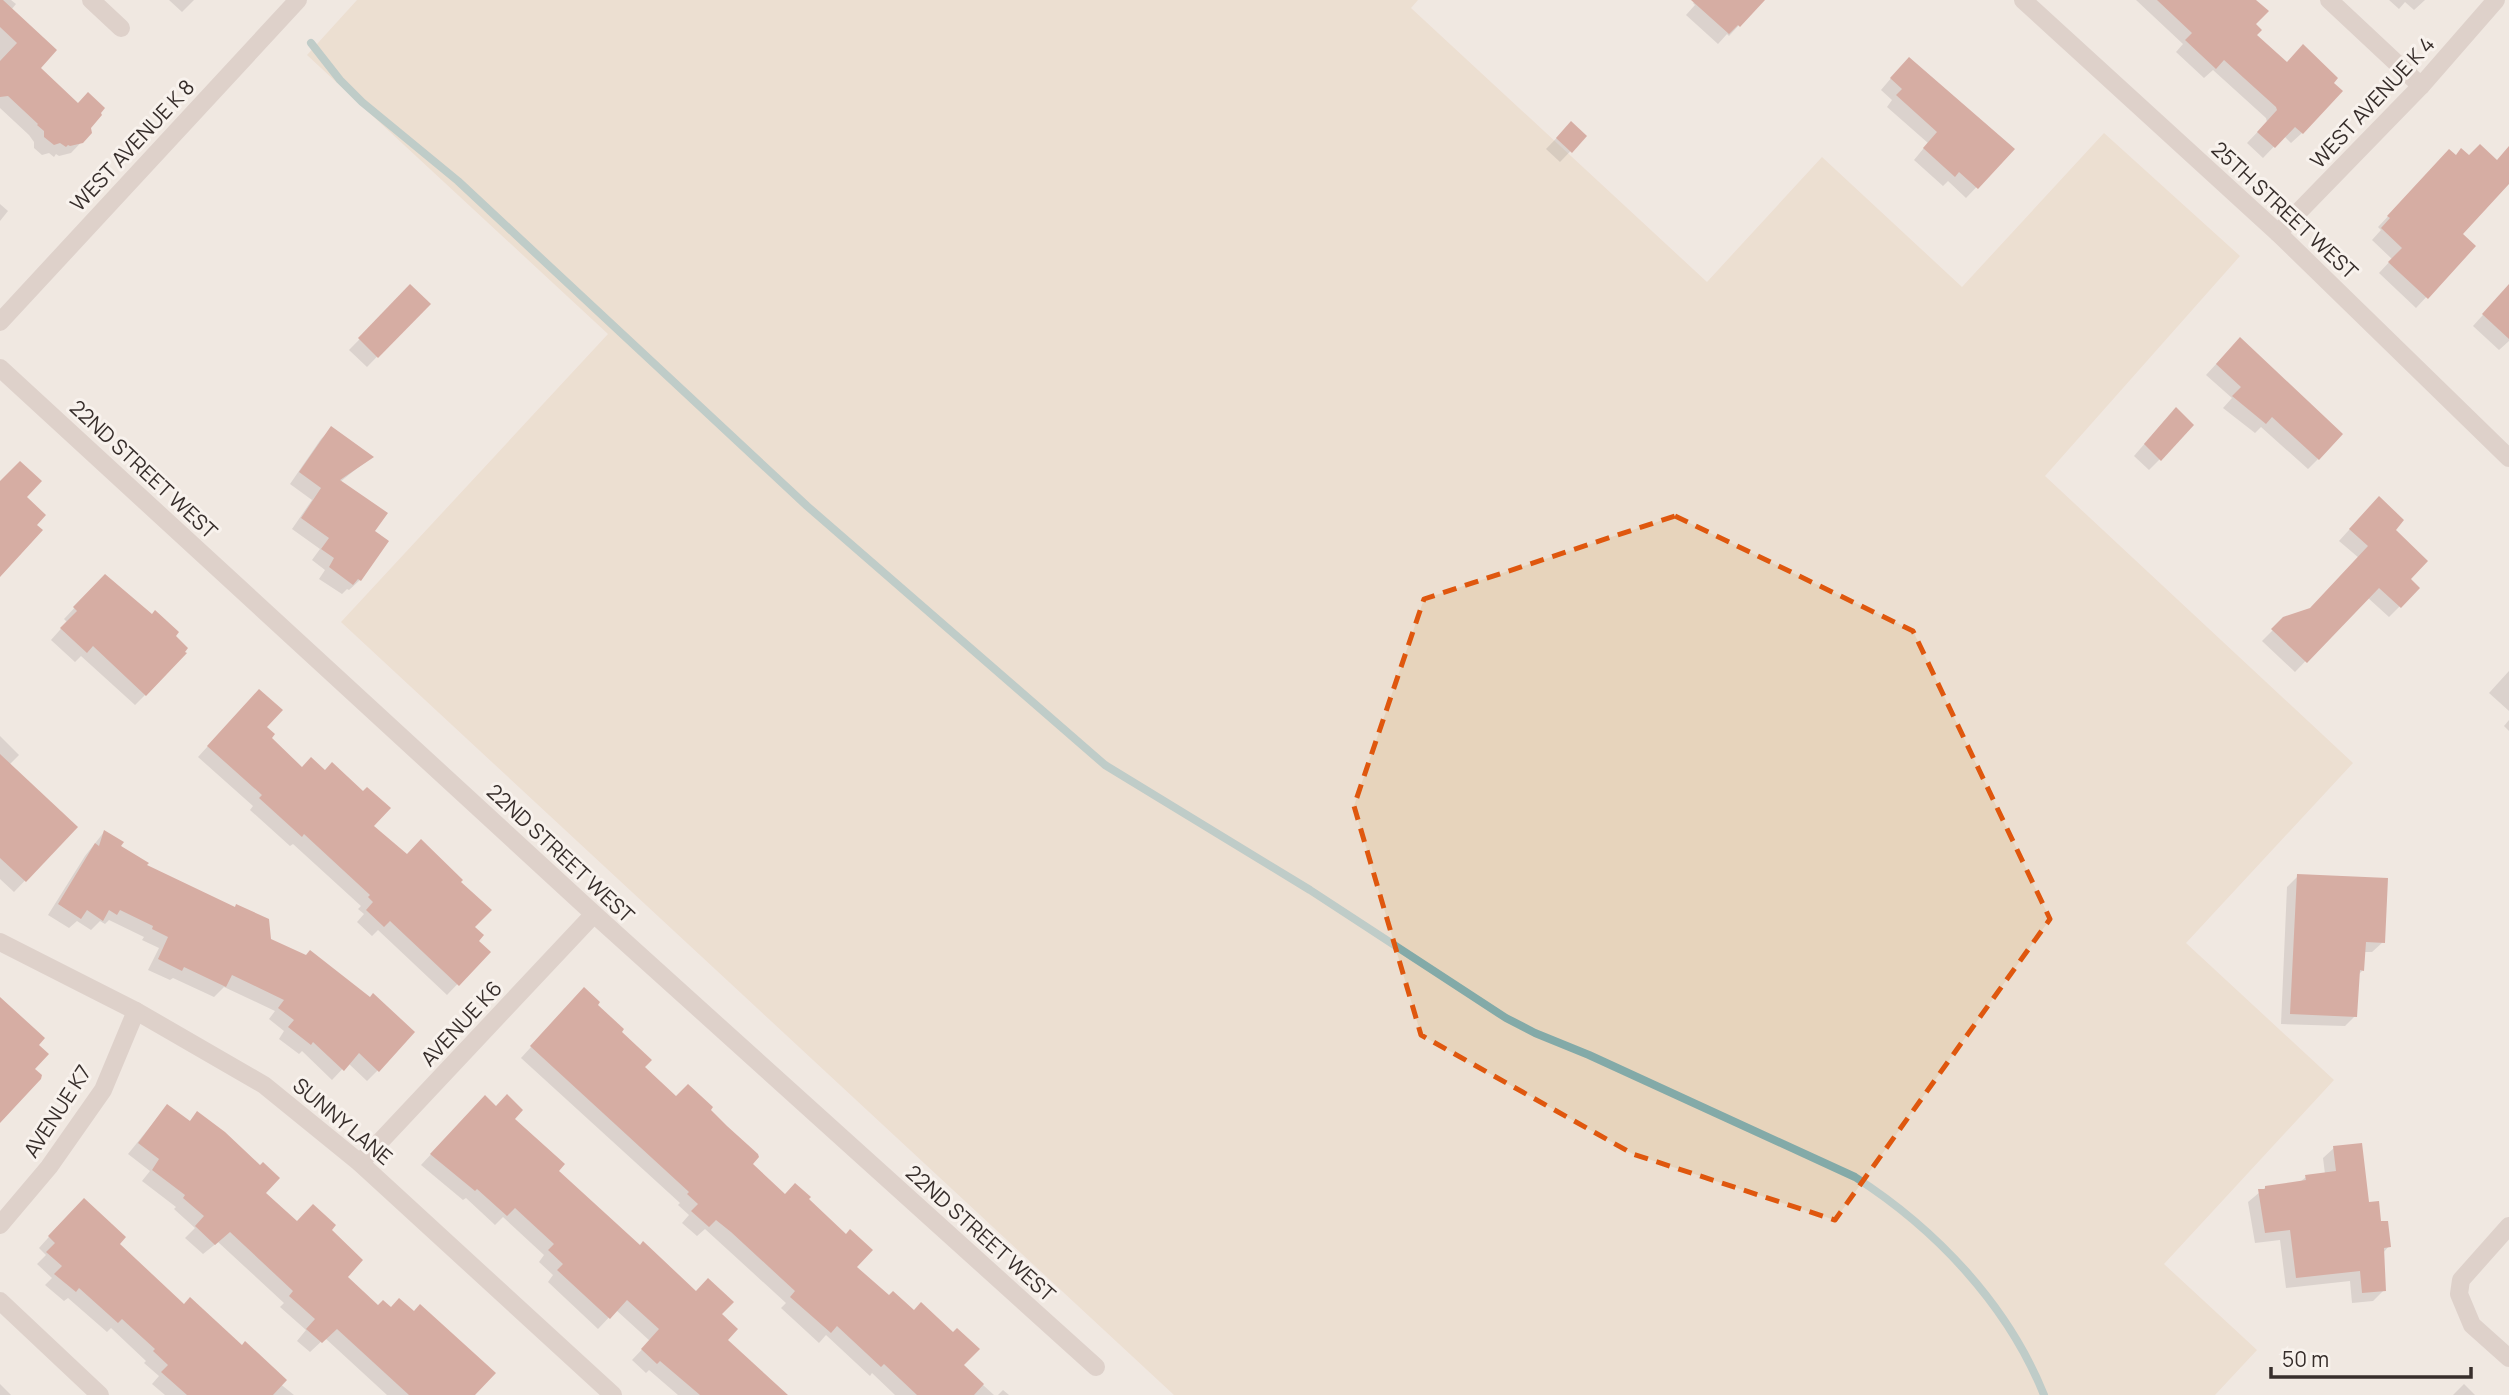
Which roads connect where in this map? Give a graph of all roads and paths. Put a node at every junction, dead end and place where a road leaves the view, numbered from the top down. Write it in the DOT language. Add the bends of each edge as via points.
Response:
graph roads {
  1 [pos="91,0"];
  2 [pos="298,0"];
  3 [pos="2024,0"];
  4 [pos="2329,0"];
  5 [pos="2496,0"];
  6 [pos="121,28"];
  7 [pos="2421,86"];
  8 [pos="2278,233"];
  9 [pos="0,322"];
  10 [pos="0,368"];
  11 [pos="2509,458"];
  12 [pos="594,914"];
  13 [pos="0,942"];
  14 [pos="136,1011"];
  15 [pos="360,1163"];
  16 [pos="0,1226"];
  17 [pos="2509,1226"];
  18 [pos="0,1301"];
  19 [pos="2509,1358"];
  20 [pos="1096,1367"];
  21 [pos="100,1395"];
  22 [pos="613,1395"];
  1 -- 6 [label="street"];
  2 -- 9 [label="street, WEST AVENUE K 8"];
  3 -- 8 [label="street, 25TH STREET WEST"];
  4 -- 7 [label="street"];
  5 -- 7 [label="street, WEST AVENUE K 4"];
  7 -- 8 [label="street, WEST AVENUE K 4"];
  8 -- 11 [label="street, 25TH STREET WEST"];
  10 -- 12 [label="street, 22ND STREET WEST"];
  12 -- 15 [label="street, AVENUE K6"];
  12 -- 20 [label="street, 22ND STREET WEST"];
  13 -- 14 [label="street, SUNNY LANE"];
  14 -- 15 [label="street, SUNNY LANE" via="264,1085"];
  14 -- 16 [label="street, AVENUE K7" via="103,1090"];
  15 -- 22 [label="street, SUNNY LANE"];
  17 -- 19 [label="street" via="2461,1280 2459,1294 2472,1325"];
  18 -- 21 [label="street"];
}
